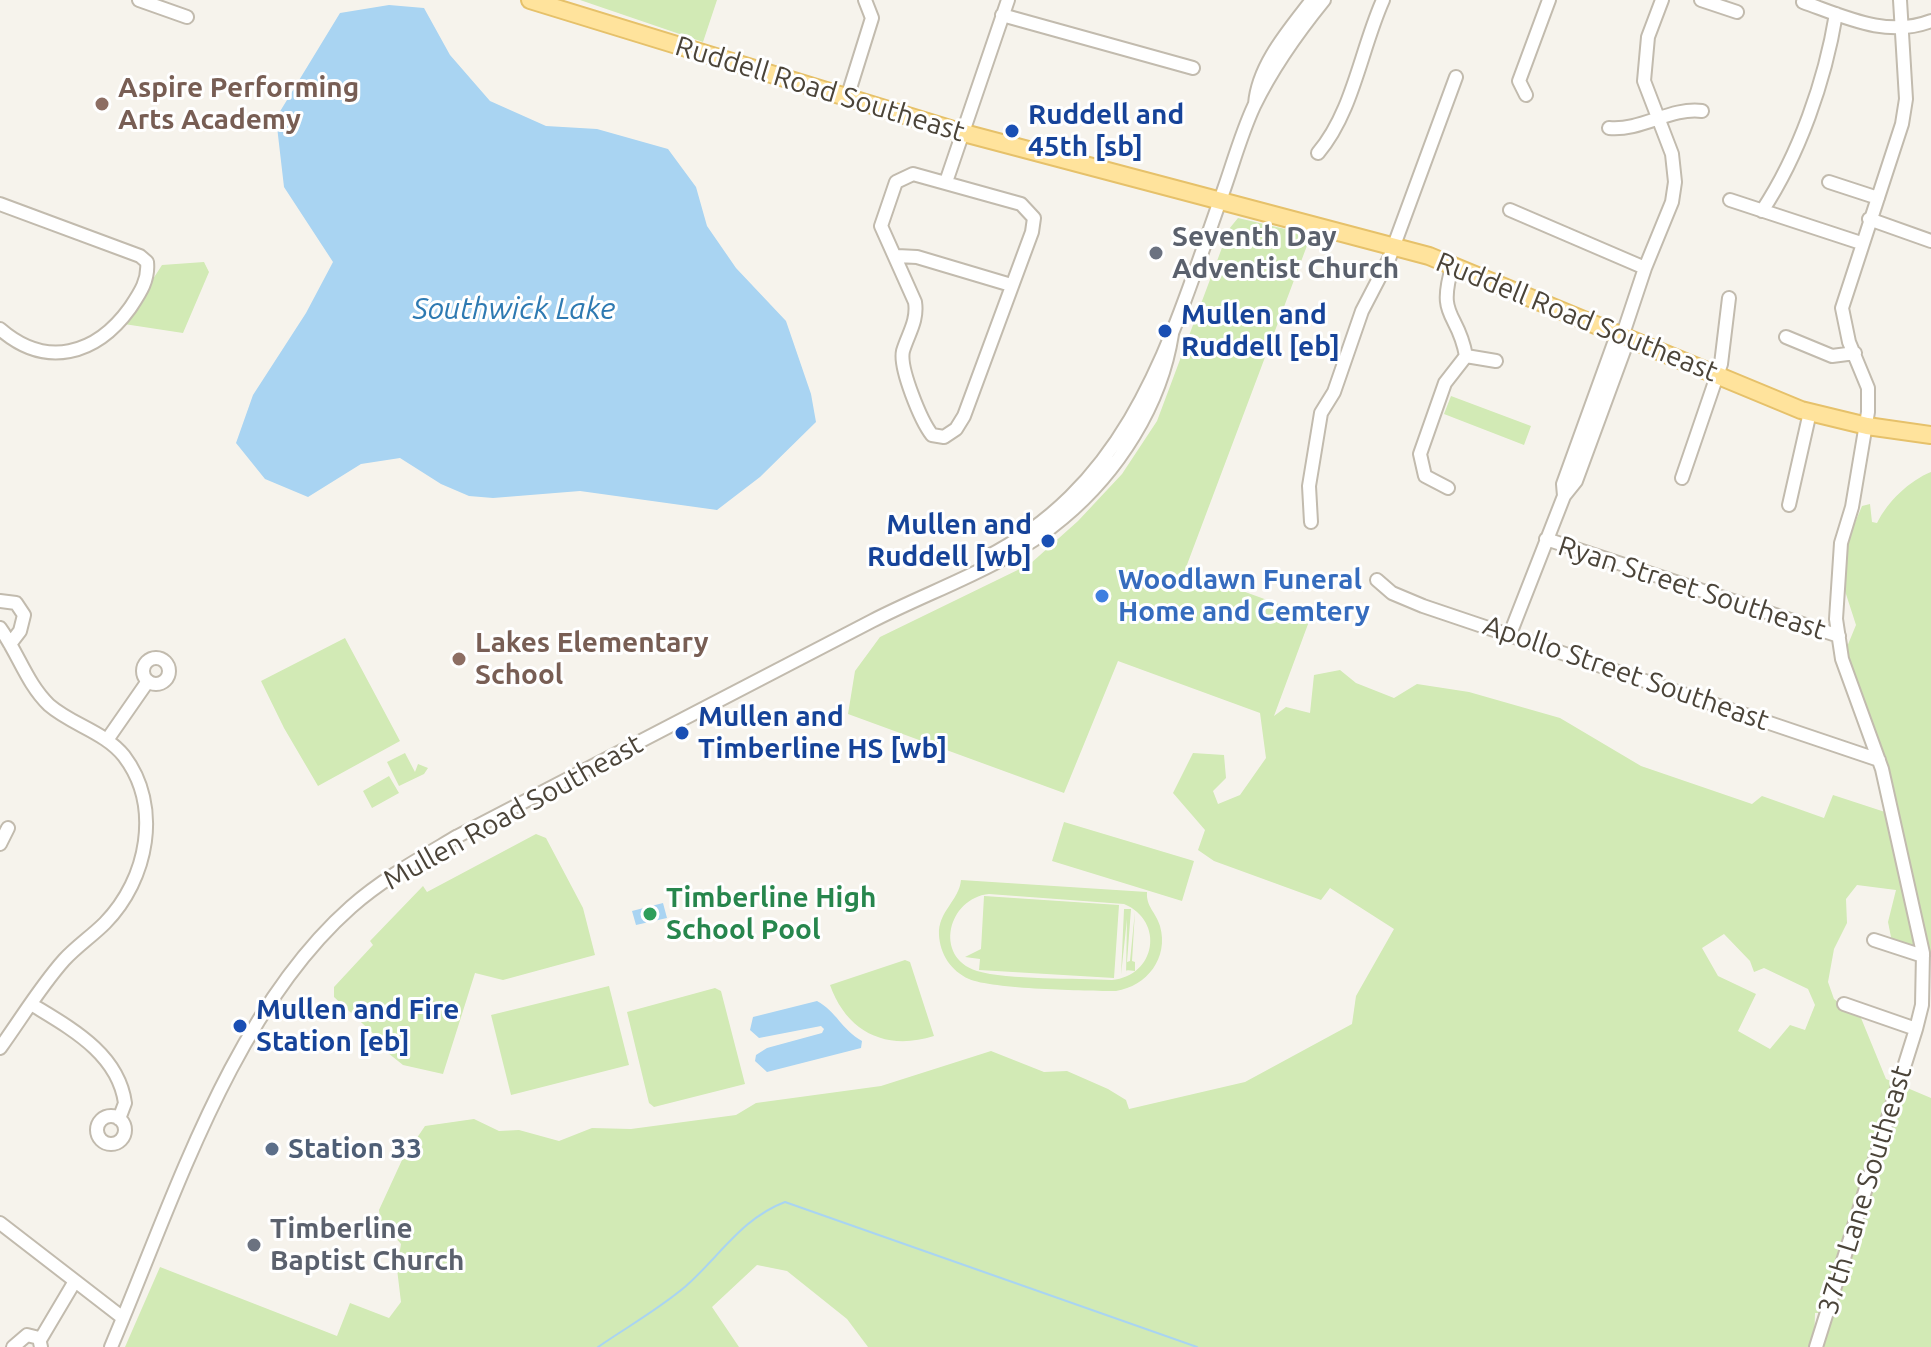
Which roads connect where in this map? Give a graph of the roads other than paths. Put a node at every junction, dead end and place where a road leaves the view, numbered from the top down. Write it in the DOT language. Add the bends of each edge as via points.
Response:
graph roads {
  1 [pos="139,0"];
  2 [pos="530,0"];
  3 [pos="865,0"];
  4 [pos="1008,0"];
  5 [pos="1312,0"];
  6 [pos="1324,0"];
  7 [pos="1383,0"];
  8 [pos="1549,0"];
  9 [pos="1662,0"];
  10 [pos="1701,0"];
  11 [pos="1900,0"];
  12 [pos="1803,2"];
  13 [pos="1737,12"];
  14 [pos="1836,14"];
  15 [pos="1002,15"];
  16 [pos="187,17"];
  17 [pos="1931,21"];
  18 [pos="1903,27"];
  19 [pos="1193,68"];
  20 [pos="1456,77"];
  21 [pos="1526,95"];
  22 [pos="847,98"];
  23 [pos="1255,104"];
  24 [pos="1702,111"];
  25 [pos="1659,121"];
  26 [pos="1609,128"];
  27 [pos="960,132"];
  28 [pos="1318,153"];
  29 [pos="946,182"];
  30 [pos="1829,182"];
  31 [pos="1878,198"];
  32 [pos="1220,200"];
  33 [pos="1730,200"];
  34 [pos="0,204"];
  35 [pos="1510,210"];
  36 [pos="1762,211"];
  37 [pos="1869,219"];
  38 [pos="1931,241"];
  39 [pos="1861,243"];
  40 [pos="1393,246"];
  41 [pos="897,256"];
  42 [pos="1453,264"];
  43 [pos="1645,268"];
  44 [pos="1011,285"];
  45 [pos="1729,298"];
  46 [pos="0,329"];
  47 [pos="1624,335"];
  48 [pos="1786,337"];
  49 [pos="1855,353"];
  50 [pos="1466,356"];
  51 [pos="1496,361"];
  52 [pos="1717,375"];
  53 [pos="1810,412"];
  54 [pos="1867,426"];
  55 [pos="1931,435"];
  56 [pos="1682,478"];
  57 [pos="1448,488"];
  58 [pos="1789,505"];
  59 [pos="1311,522"];
  60 [pos="1546,539"];
  61 [pos="1377,580"];
  62 [pos="0,601"];
  63 [pos="0,628"];
  64 [pos="1510,634"];
  65 [pos="1839,636"];
  66 [pos="10,644"];
  67 [pos="148,681"];
  68 [pos="107,740"];
  69 [pos="1879,760"];
  70 [pos="8,828"];
  71 [pos="0,844"];
  72 [pos="1874,940"];
  73 [pos="1923,956"];
  74 [pos="31,1004"];
  75 [pos="1844,1004"];
  76 [pos="1916,1029"];
  77 [pos="0,1048"];
  78 [pos="119,1119"];
  79 [pos="0,1223"];
  80 [pos="75,1281"];
  81 [pos="123,1318"];
  82 [pos="41,1344"];
  83 [pos="13,1347"];
  84 [pos="111,1347"];
  85 [pos="1816,1347"];
  1 -- 16 [label="street"];
  2 -- 22 [label="main road, Ruddell Road Southeast"];
  3 -- 22 [label="street" via="872,18"];
  4 -- 15 [label="street"];
  5 -- 23 [label="street, Mullen Road Southeast" via="1267,66"];
  6 -- 23 [label="street, Mullen Road Southeast"];
  7 -- 28 [label="street" via="1335,127"];
  8 -- 21 [label="street" via="1519,81"];
  9 -- 25 [label="street" via="1644,59 1644,81"];
  10 -- 13 [label="street"];
  11 -- 18 [label="street, 37th Lane Southeast"];
  12 -- 14 [label="street"];
  14 -- 18 [label="street" via="1880,28"];
  14 -- 36 [label="street" via="1811,105"];
  15 -- 19 [label="street"];
  15 -- 27 [label="street"];
  17 -- 18 [label="street"];
  18 -- 31 [label="street, 37th Lane Southeast" via="1906,99"];
  20 -- 40 [label="street"];
  22 -- 27 [label="main road, Ruddell Road Southeast"];
  23 -- 32 [label="street, Mullen Road Southeast"];
  24 -- 25 [label="street" via="1678,112"];
  25 -- 26 [label="street" via="1631,129"];
  25 -- 43 [label="street" via="1672,154 1675,182"];
  27 -- 29 [label="street"];
  27 -- 32 [label="main road, Ruddell Road Southeast"];
  29 -- 41 [label="street" via="913,174 896,182 881,226"];
  29 -- 44 [label="street" via="1032,212 1034,224"];
  30 -- 31 [label="street"];
  31 -- 37 [label="street, 37th Lane Southeast"];
  32 -- 40 [label="main road, Ruddell Road Southeast"];
  32 -- 81 [label="street, Mullen Road Southeast" via="1172,334 1123,437 1086,483 1030,532 914,600 458,836 400,869 350,908 288,976 238,1055"];
  33 -- 36 [label="street"];
  34 -- 46 [label="street" via="140,256 148,273 120,322 75,351 27,349"];
  35 -- 43 [label="street"];
  36 -- 39 [label="street"];
  37 -- 38 [label="street"];
  37 -- 39 [label="street, 37th Lane Southeast"];
  39 -- 49 [label="street, 37th Lane Southeast" via="1842,308"];
  40 -- 42 [label="main road, Ruddell Road Southeast"];
  40 -- 59 [label="street" via="1321,413 1309,486"];
  41 -- 44 [label="street"];
  41 -- 44 [label="street" via="916,309 903,366 924,424 935,437 944,437 960,423"];
  42 -- 47 [label="main road, Ruddell Road Southeast"];
  42 -- 50 [label="street" via="1444,294"];
  43 -- 47 [label="street"];
  45 -- 52 [label="street" via="1726,344"];
  47 -- 52 [label="main road, Ruddell Road Southeast"];
  47 -- 60 [label="street" via="1576,481"];
  48 -- 49 [label="street" via="1832,356"];
  49 -- 54 [label="street, 37th Lane Southeast" via="1868,388"];
  50 -- 51 [label="street"];
  50 -- 57 [label="street" via="1445,383 1420,454 1425,476"];
  52 -- 53 [label="main road, Ruddell Road Southeast"];
  52 -- 56 [label="street"];
  53 -- 54 [label="main road, Ruddell Road Southeast"];
  53 -- 58 [label="street"];
  54 -- 55 [label="main road, Ruddell Road Southeast"];
  54 -- 65 [label="street, 37th Lane Southeast" via="1841,543"];
  60 -- 64 [label="street"];
  60 -- 65 [label="street, Ryan Street Southeast"];
  61 -- 64 [label="street, Apollo Street Southeast" via="1423,606"];
  62 -- 66 [label="street" via="16,603 24,615"];
  63 -- 66 [label="street"];
  64 -- 69 [label="street, Apollo Street Southeast"];
  65 -- 69 [label="street, 37th Lane Southeast" via="1842,659"];
  66 -- 68 [label="street" via="46,702"];
  67 -- 68 [label="street"];
  68 -- 74 [label="street" via="140,783 148,816 143,850 117,908 65,959"];
  69 -- 73 [label="street, 37th Lane Southeast"];
  70 -- 71 [label="street"];
  72 -- 73 [label="street"];
  73 -- 76 [label="street, 37th Lane Southeast"];
  74 -- 77 [label="street"];
  74 -- 78 [label="street" via="77,1033 111,1064 125,1103"];
  75 -- 76 [label="street"];
  76 -- 85 [label="street, 37th Lane Southeast"];
  79 -- 80 [label="street"];
  80 -- 81 [label="street"];
  80 -- 82 [label="street"];
  81 -- 84 [label="street, Mullen Road Southeast"];
  82 -- 83 [label="street" via="27,1335"];
}
